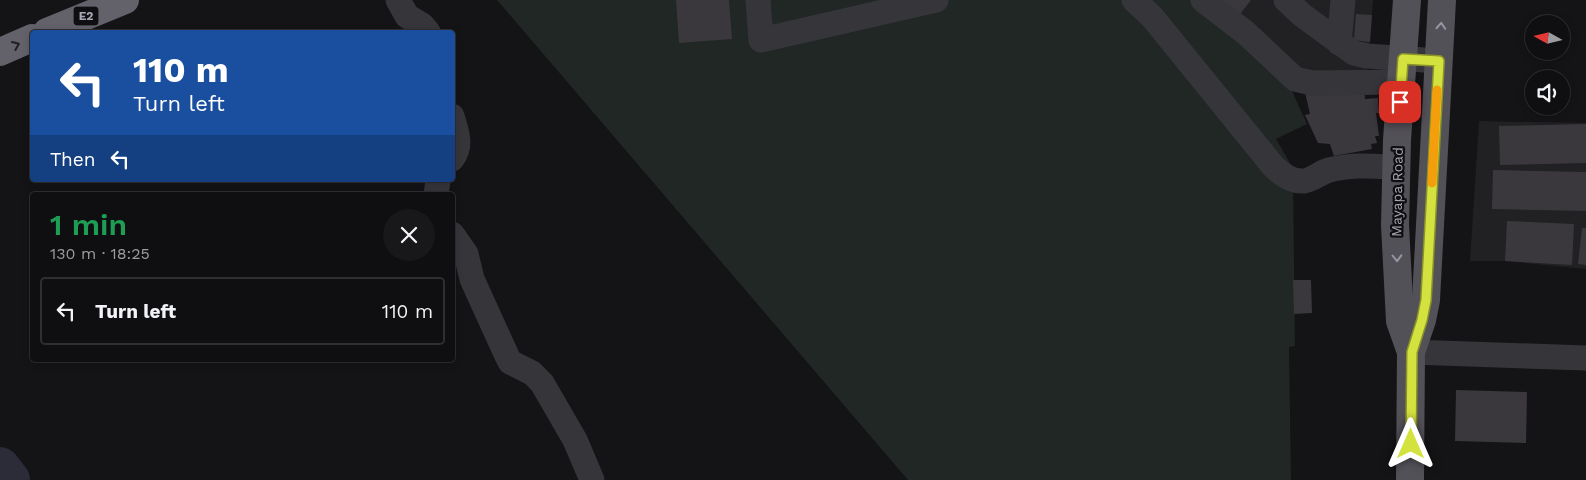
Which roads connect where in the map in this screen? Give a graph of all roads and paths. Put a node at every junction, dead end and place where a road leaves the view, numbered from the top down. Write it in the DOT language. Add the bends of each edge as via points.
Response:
graph roads {
  1 [pos="125,0"];
  2 [pos="398,0"];
  3 [pos="758,0"];
  4 [pos="936,0"];
  5 [pos="1134,0"];
  6 [pos="1203,0"];
  7 [pos="1286,0"];
  8 [pos="1343,0"];
  9 [pos="1407,0"];
  10 [pos="1442,0"];
  11 [pos="52,30"];
  12 [pos="426,30"];
  13 [pos="30,39"];
  14 [pos="1339,43"];
  15 [pos="0,52"];
  16 [pos="1439,61"];
  17 [pos="1402,70"];
  18 [pos="455,128"];
  19 [pos="455,154"];
  20 [pos="1396,167"];
  21 [pos="455,238"];
  22 [pos="1412,352"];
  23 [pos="1586,358"];
  24 [pos="592,480"];
  25 [pos="1410,480"];
  1 -- 11 [label="highway, E2"];
  2 -- 12 [label="street" via="407,16"];
  3 -- 4 [label="street" via="761,40"];
  5 -- 20 [label="street" via="1153,18 1279,172 1303,181 1326,171 1353,166"];
  6 -- 17 [label="street" via="1300,81 1312,83"];
  7 -- 14 [label="street"];
  8 -- 14 [label="street"];
  9 -- 17 [label="main road, Mayapa Road"];
  16 -- 10 [label="main road, Mayapa Road, one-way"];
  15 -- 13 [label="highway, one-way"];
  14 -- 17 [label="street" via="1348,50"];
  16 -- 17 [label="street"];
  16 -- 22 [label="main road, Mayapa Road" via="1426,300"];
  17 -- 20 [label="main road, Mayapa Road"];
  18 -- 19 [label="street" via="459,145"];
  20 -- 22 [label="main road, Mayapa Road, one-way" via="1399,307 1402,328"];
  21 -- 24 [label="street" via="466,254 472,279 510,362 532,373 542,383 575,440"];
  22 -- 23 [label="street"];
  22 -- 25 [label="main road, Mayapa Road"];
}
